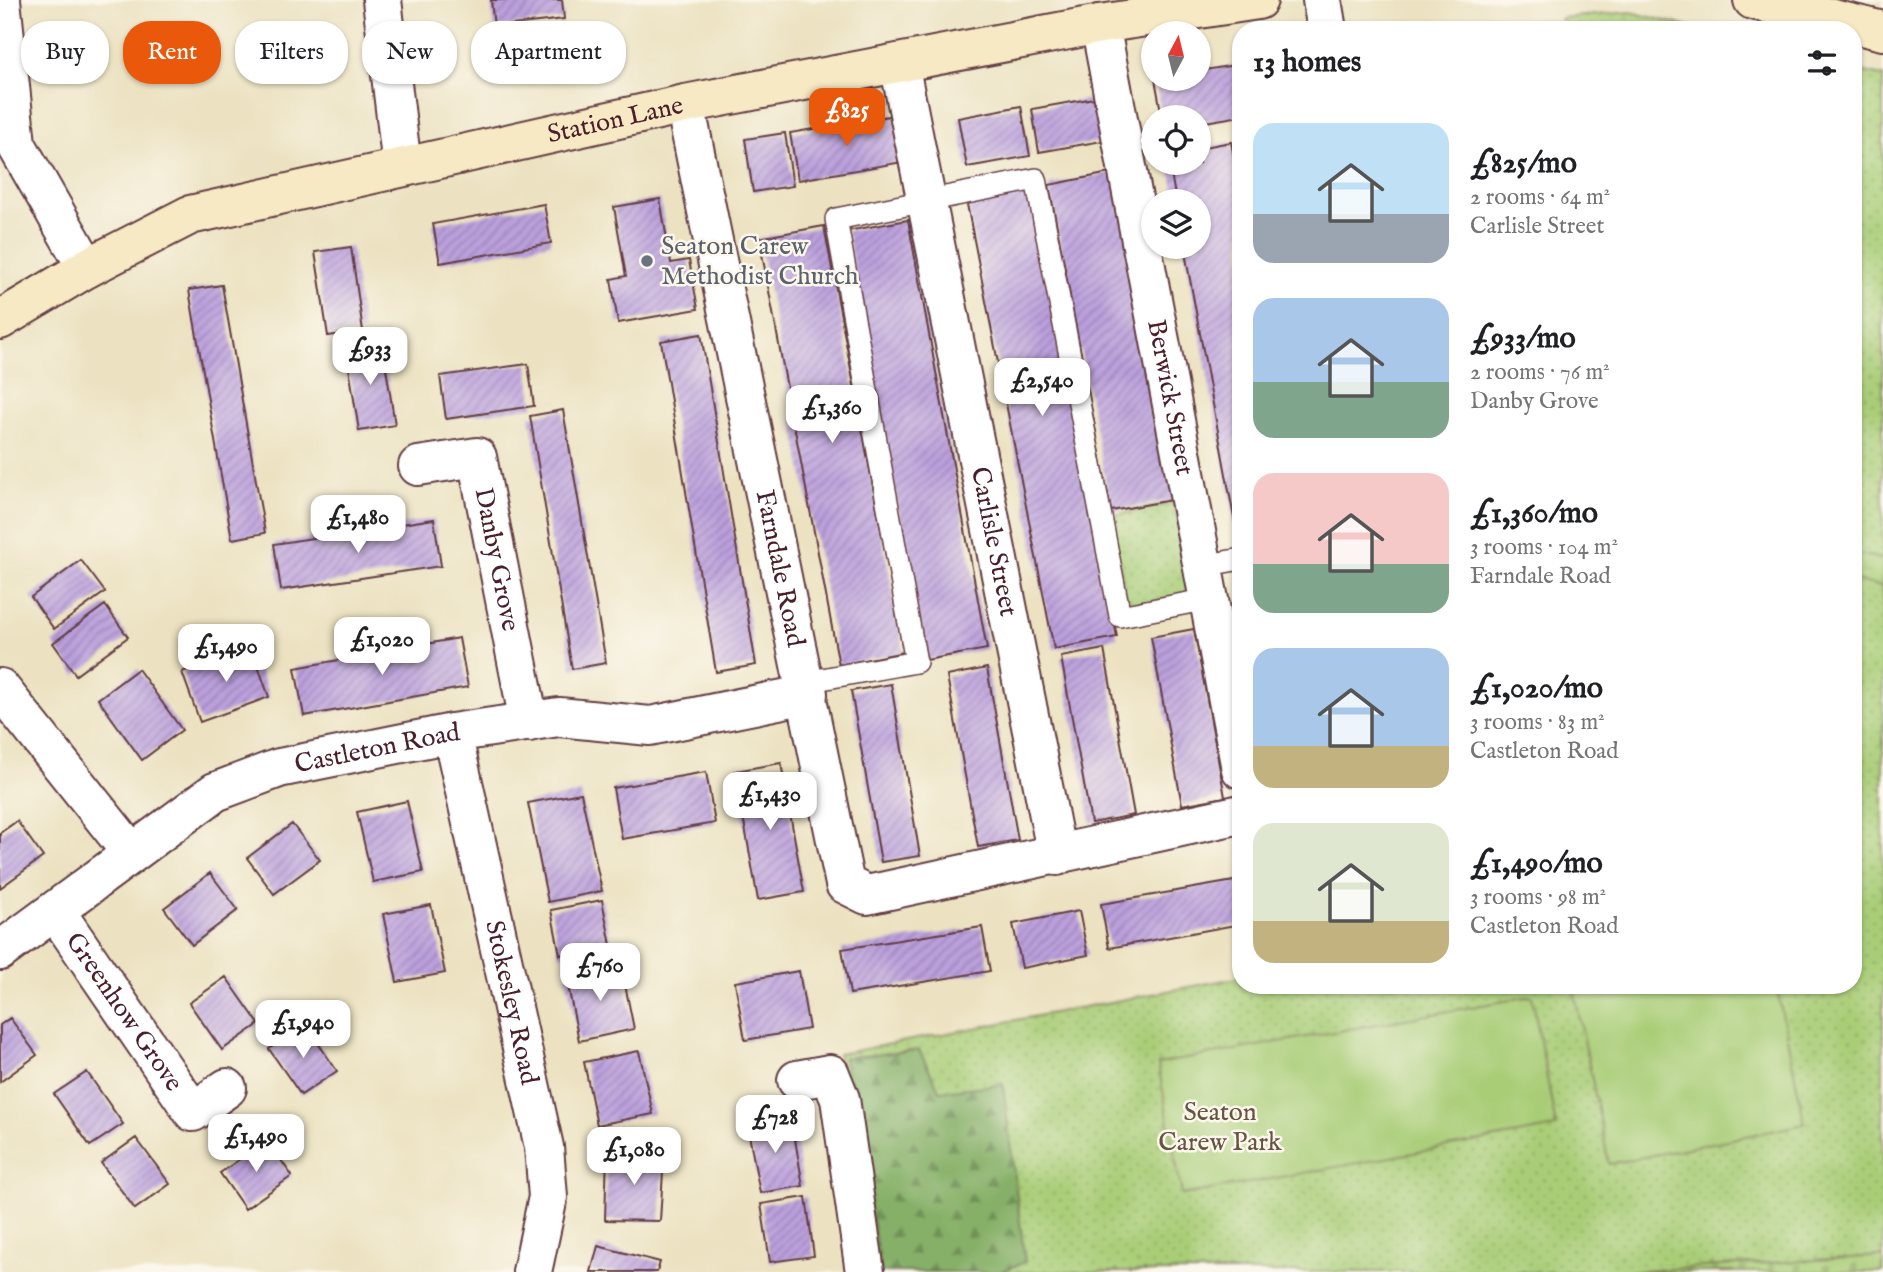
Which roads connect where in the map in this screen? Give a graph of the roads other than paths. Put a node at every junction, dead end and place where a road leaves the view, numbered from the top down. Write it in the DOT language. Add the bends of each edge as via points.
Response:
graph roads {
  1 [pos="1,0"];
  2 [pos="382,0"];
  3 [pos="1258,0"];
  4 [pos="1322,0"];
  5 [pos="1753,0"];
  6 [pos="1326,21"];
  7 [pos="1841,21"];
  8 [pos="1100,24"];
  9 [pos="1862,26"];
  10 [pos="1883,31"];
  11 [pos="899,63"];
  12 [pos="685,104"];
  13 [pos="402,167"];
  14 [pos="927,200"];
  15 [pos="87,268"];
  16 [pos="0,320"];
  17 [pos="418,466"];
  18 [pos="1232,565"];
  19 [pos="1205,582"];
  20 [pos="0,688"];
  21 [pos="806,688"];
  22 [pos="529,722"];
  23 [pos="1232,722"];
  24 [pos="452,733"];
  25 [pos="1232,816"];
  26 [pos="130,851"];
  27 [pos="1057,856"];
  28 [pos="56,912"];
  29 [pos="0,951"];
  30 [pos="797,1080"];
  31 [pos="227,1088"];
  32 [pos="532,1272"];
  33 [pos="865,1272"];
  1 -- 15 [label="street" via="16,144"];
  2 -- 13 [label="street"];
  3 -- 8 [label="main road, Station Lane"];
  4 -- 6 [label="street"];
  5 -- 7 [label="main road"];
  8 -- 11 [label="main road, Station Lane"];
  8 -- 19 [label="street, Berwick Street"];
  9 -- 10 [label="main road"];
  11 -- 12 [label="main road, Station Lane"];
  11 -- 14 [label="street, Carlisle Street"];
  12 -- 13 [label="main road, Station Lane"];
  12 -- 21 [label="street, Farndale Road"];
  13 -- 15 [label="main road, Station Lane" via="190,215"];
  14 -- 19 [label="lane" via="1036,179 1120,616"];
  14 -- 21 [label="lane" via="836,219 916,663"];
  14 -- 27 [label="street, Carlisle Street"];
  15 -- 16 [label="main road, Station Lane"];
  17 -- 22 [label="street, Danby Grove" via="477,457"];
  18 -- 19 [label="lane"];
  19 -- 23 [label="street, Berwick Street"];
  20 -- 26 [label="street"];
  21 -- 22 [label="street, Castleton Road" via="650,726 559,717"];
  21 -- 27 [label="street, Farndale Road" via="845,884 867,895"];
  22 -- 24 [label="street, Castleton Road"];
  24 -- 26 [label="street, Castleton Road" via="267,772 215,792"];
  24 -- 32 [label="street, Stokesley Road" via="544,1147 548,1197"];
  25 -- 27 [label="street"];
  26 -- 28 [label="street, Castleton Road"];
  28 -- 29 [label="street, Castleton Road"];
  28 -- 31 [label="street, Greenhow Grove" via="193,1112"];
  30 -- 33 [label="street" via="830,1074 840,1099"];
}
